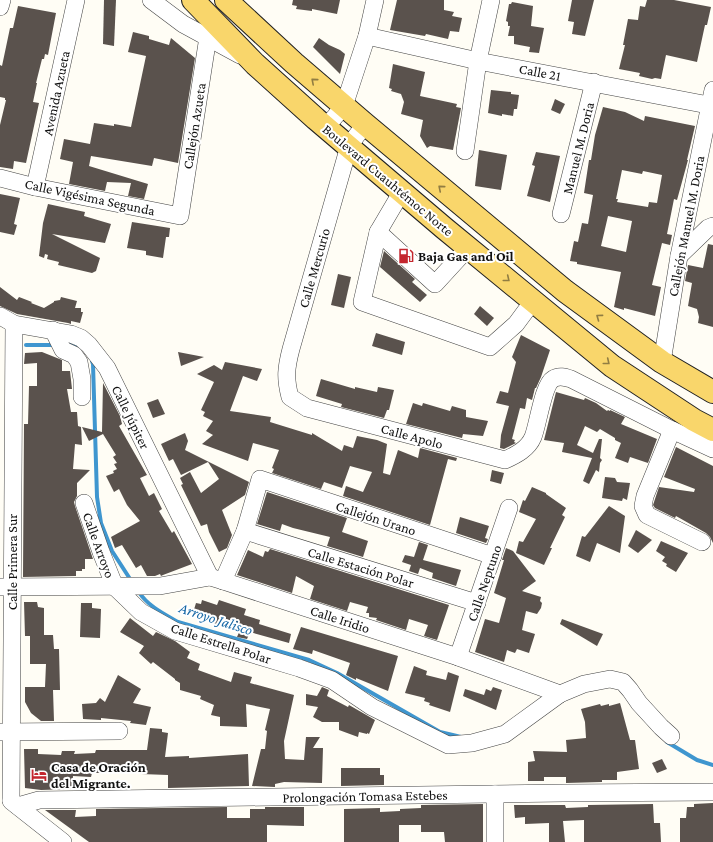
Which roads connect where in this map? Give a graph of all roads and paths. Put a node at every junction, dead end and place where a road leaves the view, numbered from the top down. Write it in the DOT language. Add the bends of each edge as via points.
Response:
graph roads {
  1 [pos="2,0"];
  2 [pos="76,0"];
  3 [pos="151,0"];
  4 [pos="193,0"];
  5 [pos="226,0"];
  6 [pos="375,0"];
  7 [pos="491,0"];
  8 [pos="0,7"];
  9 [pos="367,36"];
  10 [pos="208,37"];
  11 [pos="478,60"];
  12 [pos="255,64"];
  13 [pos="594,82"];
  14 [pos="712,100"];
  15 [pos="344,106"];
  16 [pos="365,124"];
  17 [pos="326,127"];
  18 [pos="348,146"];
  19 [pos="465,151"];
  20 [pos="0,178"];
  21 [pos="35,187"];
  22 [pos="401,193"];
  23 [pos="561,214"];
  24 [pos="180,216"];
  25 [pos="713,226"];
  26 [pos="378,232"];
  27 [pos="468,248"];
  28 [pos="679,256"];
  29 [pos="533,301"];
  30 [pos="7,320"];
  31 [pos="58,340"];
  32 [pos="662,362"];
  33 [pos="713,392"];
  34 [pos="82,397"];
  35 [pos="307,408"];
  36 [pos="672,430"];
  37 [pos="713,430"];
  38 [pos="713,450"];
  39 [pos="84,503"];
  40 [pos="509,508"];
  41 [pos="246,531"];
  42 [pos="702,542"];
  43 [pos="493,556"];
  44 [pos="216,579"];
  45 [pos="6,587"];
  46 [pos="118,587"];
  47 [pos="477,603"];
  48 [pos="458,657"];
  49 [pos="560,694"];
  50 [pos="6,732"];
  51 [pos="119,732"];
  52 [pos="670,736"];
  53 [pos="713,792"];
  54 [pos="495,794"];
  55 [pos="10,800"];
  56 [pos="63,842"];
  57 [pos="496,842"];
  1 -- 8 [label="street"];
  2 -- 21 [label="street, Avenida Azueta"];
  3 -- 10 [label="street" via="183,24"];
  4 -- 12 [label="main road, Boulevard Cuauhtémoc Norte"];
  15 -- 5 [label="main road, Boulevard Cuauhtémoc Norte, one-way"];
  6 -- 9 [label="street"];
  7 -- 11 [label="street"];
  9 -- 11 [label="street, Calle 21"];
  9 -- 15 [label="street"];
  10 -- 12 [label="street"];
  10 -- 24 [label="street, Callejón Azueta"];
  11 -- 13 [label="street, Calle 21"];
  11 -- 19 [label="street"];
  12 -- 17 [label="main road, Boulevard Cuauhtémoc Norte"];
  13 -- 14 [label="street, Calle 21"];
  13 -- 23 [label="street, Manuel M. Doria"];
  14 -- 28 [label="street, Callejón Manuel M. Doria"];
  15 -- 16 [label="main road, Boulevard Cuauhtémoc Norte"];
  15 -- 17 [label="street"];
  16 -- 18 [label="street, Calle Mercurio"];
  32 -- 16 [label="main road, Boulevard Cuauhtémoc Norte, one-way" via="565,291"];
  17 -- 18 [label="main road, Boulevard Cuauhtémoc Norte"];
  18 -- 22 [label="main road, Boulevard Cuauhtémoc Norte"];
  18 -- 35 [label="street, Calle Mercurio" via="286,368 290,397"];
  20 -- 21 [label="street, Calle Vigésima Segunda"];
  21 -- 24 [label="street, Calle Vigésima Segunda"];
  22 -- 26 [label="street"];
  22 -- 27 [label="main road, Boulevard Cuauhtémoc Norte"];
  25 -- 28 [label="street"];
  26 -- 27 [label="street" via="435,284"];
  26 -- 29 [label="street" via="362,302 490,347 516,324"];
  27 -- 29 [label="main road, Boulevard Cuauhtémoc Norte, one-way"];
  28 -- 32 [label="street, Callejón Manuel M. Doria"];
  29 -- 37 [label="main road, Boulevard Cuauhtémoc Norte, one-way" via="612,366"];
  30 -- 31 [label="street, Calle Júpiter"];
  30 -- 45 [label="street, Calle Primera Sur"];
  31 -- 34 [label="street" via="80,362"];
  31 -- 44 [label="street, Calle Júpiter" via="71,334 81,338 107,368"];
  32 -- 33 [label="main road, Boulevard Cuauhtémoc Norte"];
  35 -- 36 [label="street, Calle Apolo" via="505,460 526,448 533,438 547,386 552,379 562,376 571,378"];
  36 -- 38 [label="street"];
  36 -- 42 [label="street" via="643,506 647,515"];
  39 -- 46 [label="street, Calle Arroyo" via="101,552"];
  40 -- 43 [label="street, Calle Neptuno"];
  41 -- 43 [label="street, Callejón Urano" via="260,479"];
  41 -- 44 [label="street"];
  41 -- 47 [label="street, Calle Estación Polar"];
  43 -- 47 [label="street, Calle Neptuno"];
  44 -- 46 [label="street, Calle Iridio" via="160,586"];
  44 -- 48 [label="street, Calle Iridio"];
  45 -- 46 [label="street"];
  45 -- 50 [label="street, Calle Primera Sur"];
  46 -- 49 [label="street, Calle Estrella Polar" via="141,612 175,630 332,680 372,707 448,745 472,743 505,734"];
  47 -- 48 [label="street, Calle Neptuno"];
  48 -- 49 [label="street, Calle Iridio"];
  49 -- 52 [label="street" via="584,684 610,679 623,682"];
  50 -- 51 [label="street"];
  50 -- 55 [label="street, Calle Primera Sur"];
  53 -- 54 [label="street, Prolongación Tomasa Estebes"];
  54 -- 55 [label="street, Prolongación Tomasa Estebes"];
  54 -- 57 [label="street"];
  55 -- 56 [label="street"];
}
